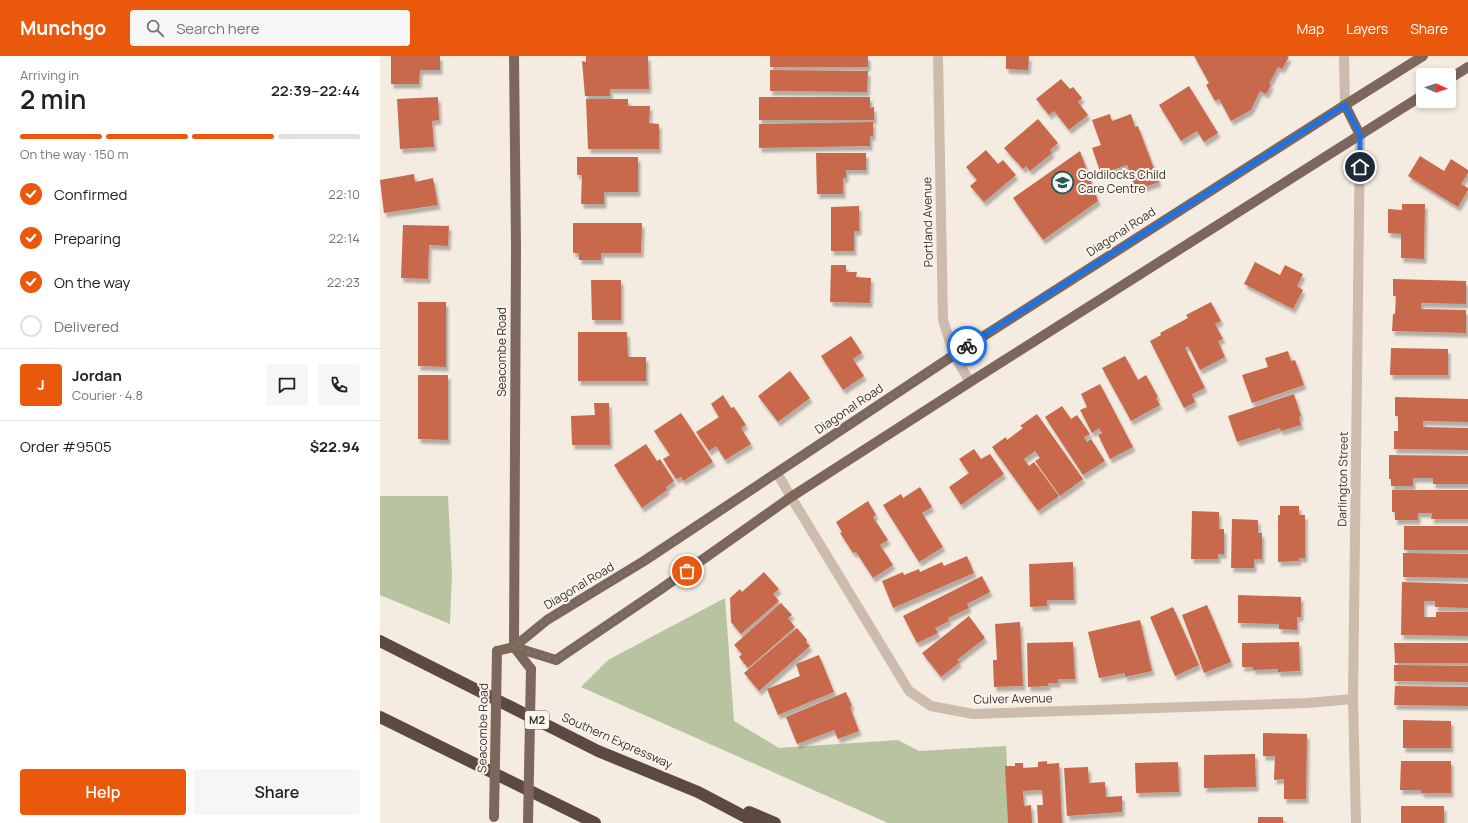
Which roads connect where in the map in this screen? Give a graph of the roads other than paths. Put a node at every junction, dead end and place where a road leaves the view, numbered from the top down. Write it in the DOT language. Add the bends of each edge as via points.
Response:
graph roads {
  1 [pos="514,56"];
  2 [pos="938,56"];
  3 [pos="1344,56"];
  4 [pos="1423,56"];
  5 [pos="1468,67"];
  6 [pos="1456,75"];
  7 [pos="1416,99"];
  8 [pos="1345,105"];
  9 [pos="1360,135"];
  10 [pos="954,354"];
  11 [pos="970,382"];
  12 [pos="777,473"];
  13 [pos="791,497"];
  14 [pos="380,641"];
  15 [pos="514,647"];
  16 [pos="1353,699"];
  17 [pos="380,716"];
  18 [pos="698,792"];
  19 [pos="494,820"];
  20 [pos="528,823"];
  21 [pos="595,823"];
  22 [pos="757,823"];
  23 [pos="775,823"];
  24 [pos="1356,823"];
  1 -- 15 [label="main road, Seacombe Road"];
  2 -- 10 [label="street, Portland Avenue" via="943,320"];
  3 -- 8 [label="street"];
  4 -- 8 [label="main road, Diagonal Road"];
  5 -- 6 [label="main road"];
  7 -- 9 [label="main road"];
  8 -- 9 [label="main road"];
  8 -- 10 [label="main road, Diagonal Road"];
  9 -- 11 [label="main road"];
  9 -- 16 [label="street, Darlington Street"];
  10 -- 11 [label="street, Portland Avenue"];
  10 -- 12 [label="main road, Diagonal Road"];
  11 -- 13 [label="main road"];
  12 -- 13 [label="street, Culver Avenue"];
  12 -- 15 [label="main road, Diagonal Road" via="644,562 547,620"];
  13 -- 15 [label="main road" via="556,660"];
  13 -- 16 [label="street, Culver Avenue" via="908,691 931,706 973,714"];
  14 -- 18 [label="highway, Southern Expressway / M2" via="598,751"];
  15 -- 19 [label="main road, Seacombe Road, bridge" via="497,651"];
  15 -- 20 [label="main road, bridge" via="531,669"];
  16 -- 24 [label="street, Darlington Street"];
  17 -- 21 [label="highway"];
  18 -- 22 [label="highway, Southern Expressway / M2"];
  18 -- 23 [label="highway"];
}
